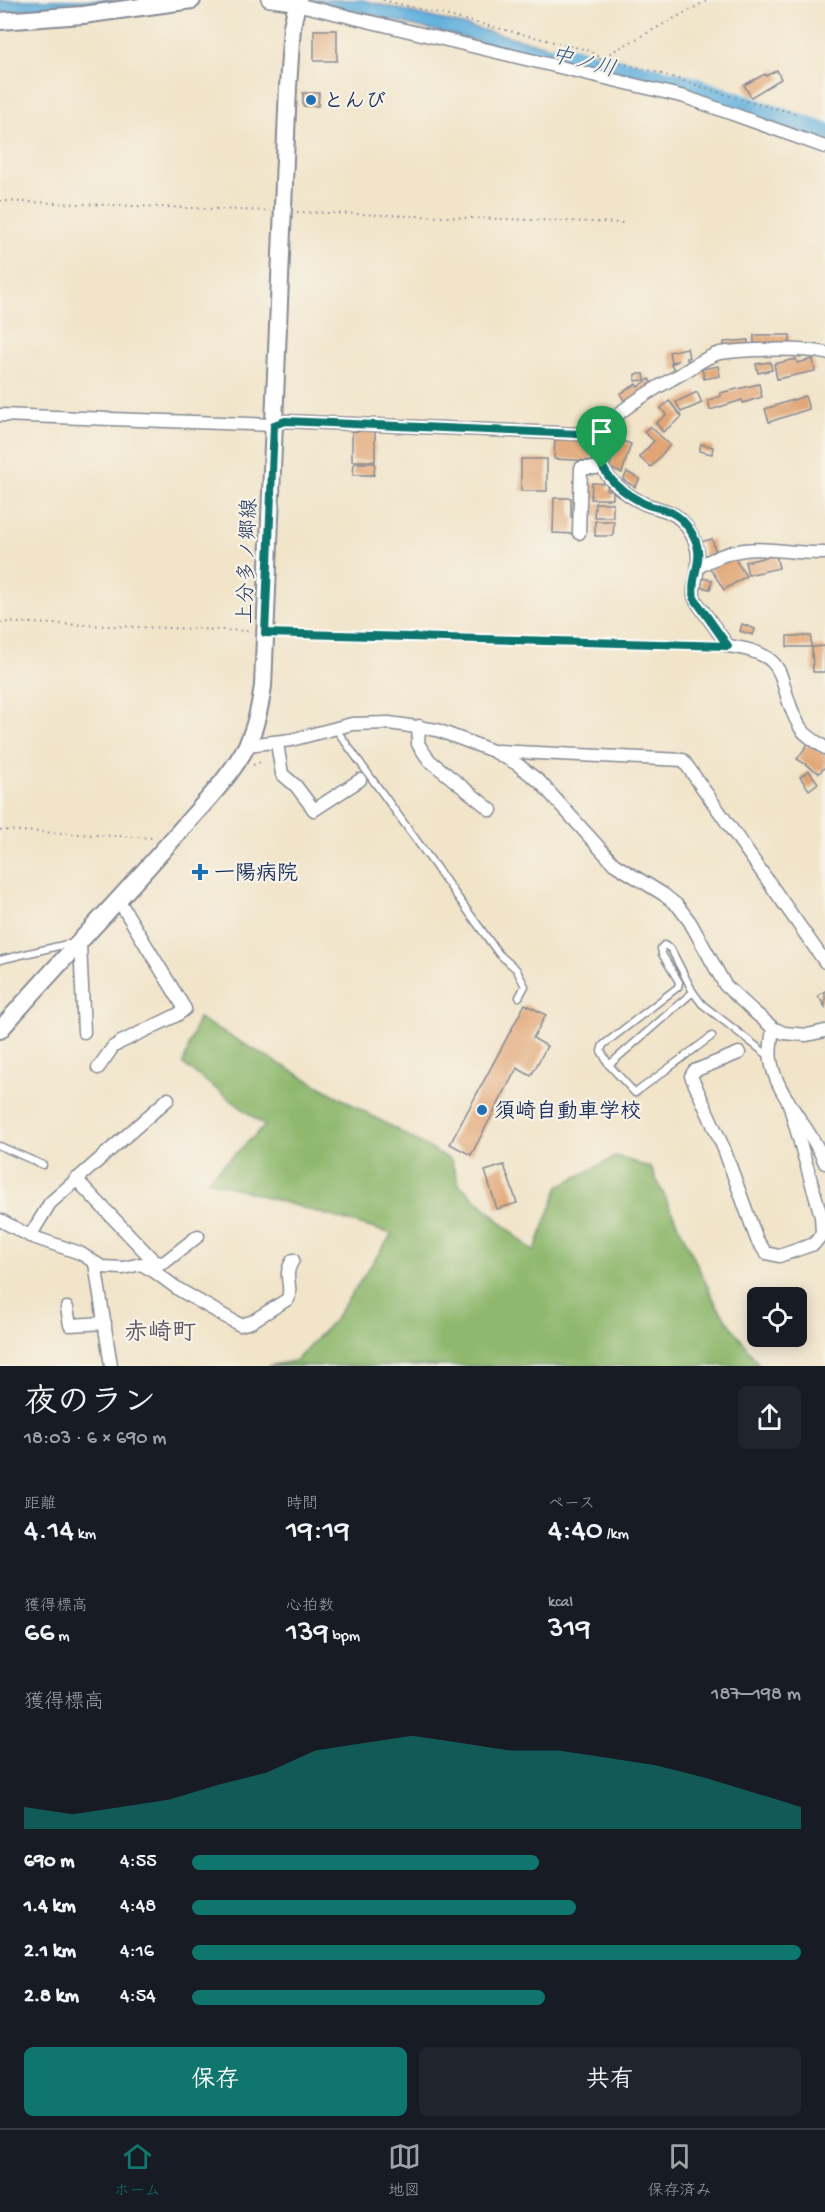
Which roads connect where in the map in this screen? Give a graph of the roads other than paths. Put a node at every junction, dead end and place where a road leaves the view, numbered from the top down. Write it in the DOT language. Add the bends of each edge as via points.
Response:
graph roads {
  1 [pos="192,0"];
  2 [pos="268,0"];
  3 [pos="297,2"];
  4 [pos="152,3"];
  5 [pos="0,21"];
  6 [pos="825,147"];
  7 [pos="825,353"];
  8 [pos="0,415"];
  9 [pos="274,425"];
  10 [pos="601,435"];
  11 [pos="602,468"];
  12 [pos="579,533"];
  13 [pos="825,553"];
  14 [pos="698,567"];
  15 [pos="419,726"];
  16 [pos="335,728"];
  17 [pos="277,743"];
  18 [pos="247,745"];
  19 [pos="825,748"];
  20 [pos="493,750"];
  21 [pos="360,780"];
  22 [pos="491,810"];
  23 [pos="119,901"];
  24 [pos="80,940"];
  25 [pos="0,960"];
  26 [pos="825,962"];
  27 [pos="693,992"];
  28 [pos="519,997"];
  29 [pos="773,1028"];
  30 [pos="0,1030"];
  31 [pos="825,1031"];
  32 [pos="84,1032"];
  33 [pos="712,1036"];
  34 [pos="739,1053"];
  35 [pos="770,1058"];
  36 [pos="609,1065"];
  37 [pos="98,1068"];
  38 [pos="168,1099"];
  39 [pos="788,1100"];
  40 [pos="0,1146"];
  41 [pos="825,1163"];
  42 [pos="43,1165"];
  43 [pos="76,1179"];
  44 [pos="0,1220"];
  45 [pos="30,1236"];
  46 [pos="198,1236"];
  47 [pos="292,1260"];
  48 [pos="96,1263"];
  49 [pos="153,1265"];
  50 [pos="67,1308"];
  51 [pos="105,1323"];
  52 [pos="111,1366"];
  1 -- 4 [label="main road"];
  2 -- 3 [label="street"];
  3 -- 6 [label="street" via="684,97"];
  3 -- 9 [label="main road, 上分多ノ郷線" via="288,87"];
  4 -- 5 [label="main road" via="83,15"];
  7 -- 10 [label="street" via="720,353 632,403"];
  8 -- 9 [label="street"];
  9 -- 10 [label="street" via="285,421"];
  9 -- 18 [label="main road, 上分多ノ郷線" via="261,703"];
  10 -- 11 [label="street" via="598,443"];
  11 -- 12 [label="street" via="581,468"];
  11 -- 14 [label="street" via="630,495 680,518 695,540"];
  13 -- 14 [label="street" via="745,549 727,552"];
  14 -- 19 [label="street" via="694,598 728,646 764,654 773,663 784,681 801,729"];
  15 -- 16 [label="street" via="370,723"];
  15 -- 20 [label="street"];
  15 -- 22 [label="street" via="418,744 429,760"];
  16 -- 17 [label="street"];
  16 -- 28 [label="lane" via="499,954 516,969 525,986"];
  17 -- 18 [label="street"];
  17 -- 21 [label="street" via="282,774 314,810"];
  18 -- 23 [label="main road, 上分多ノ郷線" via="237,762"];
  20 -- 26 [label="street" via="683,760"];
  20 -- 29 [label="street" via="540,782 614,864 678,906 725,985"];
  23 -- 24 [label="main road, 上分多ノ郷線"];
  23 -- 37 [label="street" via="185,1009 113,1047"];
  24 -- 25 [label="lane"];
  24 -- 30 [label="main road, 上分多ノ郷線"];
  24 -- 32 [label="street"];
  27 -- 35 [label="lane" via="702,1004"];
  27 -- 36 [label="lane"];
  27 -- 36 [label="lane" via="672,949 664,945 662,954 679,982 678,987 603,1046 601,1051"];
  29 -- 31 [label="street" via="795,1035"];
  29 -- 35 [label="street"];
  33 -- 36 [label="lane" via="635,1094"];
  34 -- 39 [label="street" via="694,1071 691,1076 724,1149 757,1240 772,1256 814,1244 822,1234 821,1216"];
  35 -- 39 [label="street"];
  38 -- 43 [label="street"];
  39 -- 41 [label="street" via="815,1140"];
  40 -- 42 [label="lane"];
  43 -- 45 [label="street" via="50,1203"];
  43 -- 49 [label="street"];
  44 -- 45 [label="street"];
  45 -- 48 [label="street" via="80,1253"];
  46 -- 49 [label="street" via="165,1262"];
  47 -- 49 [label="street" via="287,1275 288,1299 245,1324 235,1323 190,1297"];
  48 -- 49 [label="street" via="109,1268"];
  48 -- 51 [label="street"];
  50 -- 51 [label="street" via="70,1325"];
  51 -- 52 [label="street"];
}
